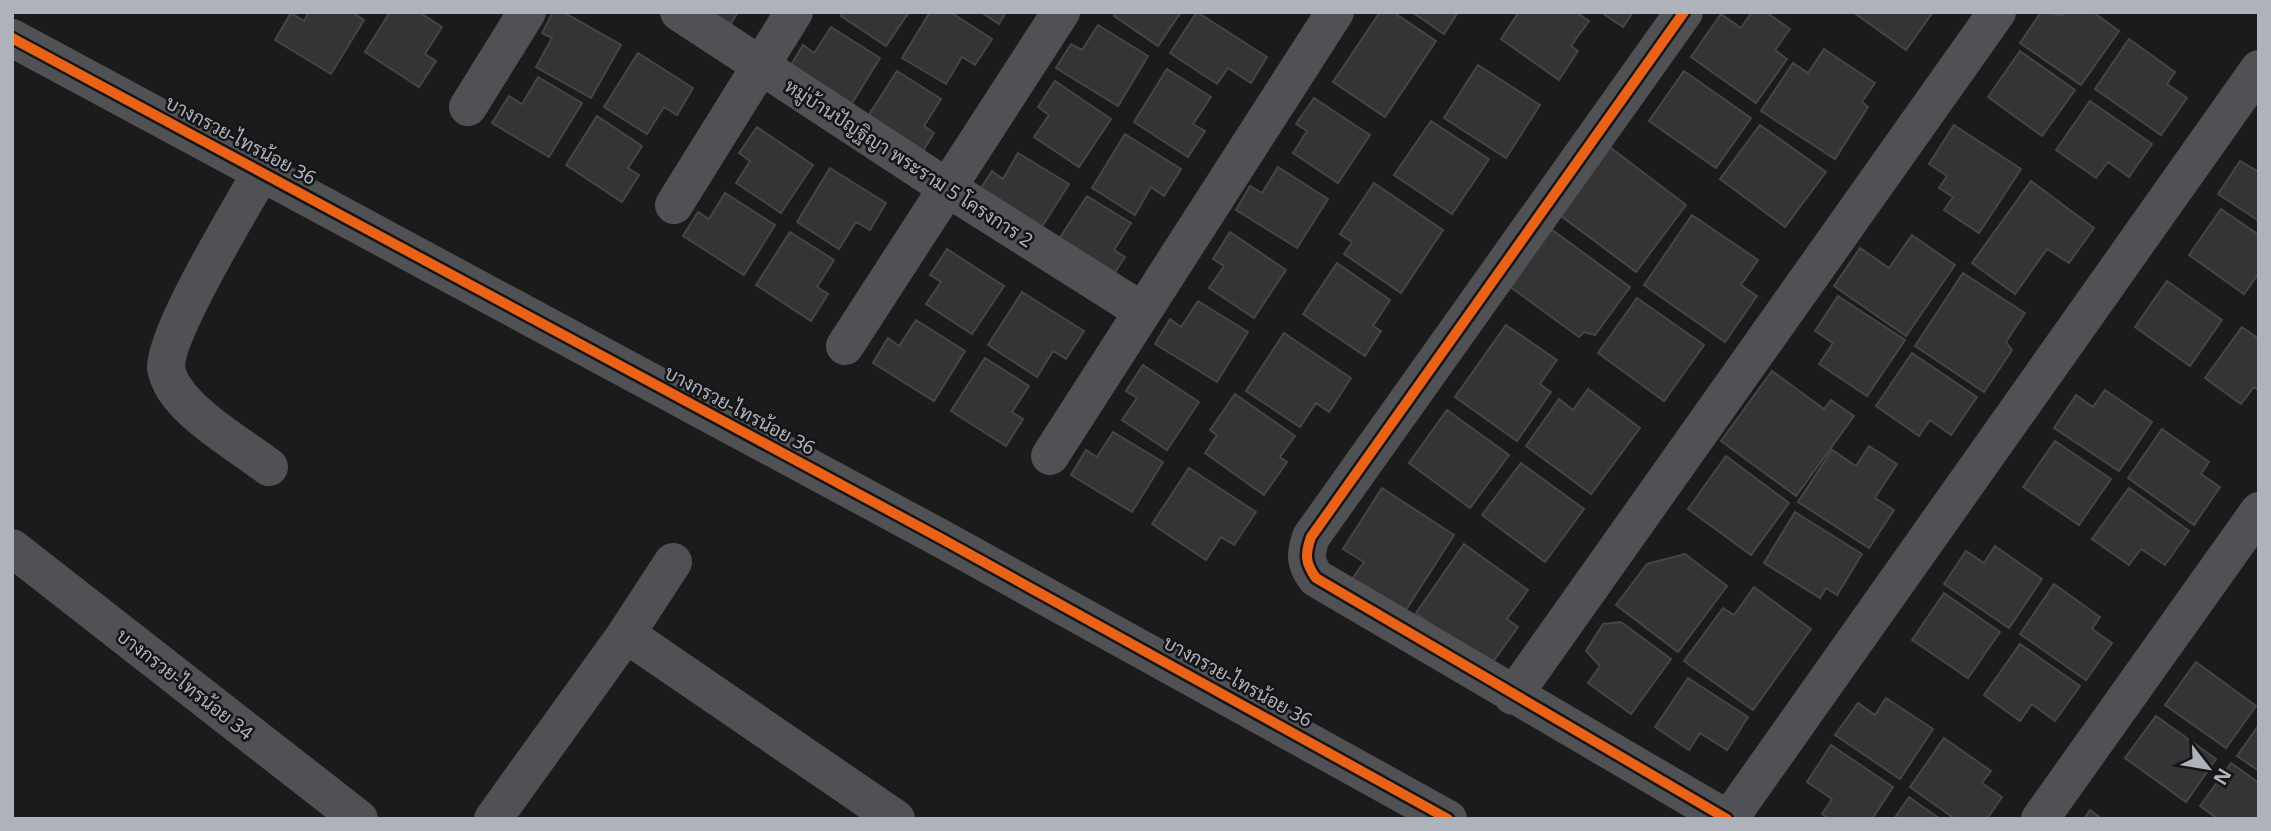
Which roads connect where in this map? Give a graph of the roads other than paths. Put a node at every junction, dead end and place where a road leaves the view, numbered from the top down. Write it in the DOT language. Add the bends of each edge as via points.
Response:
graph roads {
  1 [pos="527,12"];
  2 [pos="679,12"];
  3 [pos="794,12"];
  4 [pos="1062,12"];
  5 [pos="1335,12"];
  6 [pos="1684,12"];
  7 [pos="1997,12"];
  8 [pos="12,38"];
  9 [pos="760,67"];
  10 [pos="2259,69"];
  11 [pos="468,107"];
  12 [pos="262,171"];
  13 [pos="946,187"];
  14 [pos="674,205"];
  15 [pos="1142,311"];
  16 [pos="845,346"];
  17 [pos="1050,456"];
  18 [pos="269,467"];
  19 [pos="2259,511"];
  20 [pos="12,548"];
  21 [pos="673,562"];
  22 [pos="626,635"];
  23 [pos="1513,696"];
  24 [pos="502,816"];
  25 [pos="359,819"];
  26 [pos="896,819"];
  27 [pos="1447,819"];
  28 [pos="1728,819"];
  29 [pos="2040,819"];
  1 -- 11 [label="street"];
  2 -- 9 [label="street, หมู่บ้านปัญฐิญา พระราม 5 โครงการ 2"];
  3 -- 9 [label="street"];
  4 -- 13 [label="street"];
  5 -- 15 [label="street"];
  6 -- 23 [label="street" via="1311,537 1306,552 1307,565 1316,579"];
  7 -- 23 [label="street"];
  8 -- 12 [label="street, บางกรวย-ไทรน้อย 36"];
  9 -- 13 [label="street, หมู่บ้านปัญฐิญา พระราม 5 โครงการ 2"];
  9 -- 14 [label="street"];
  10 -- 28 [label="street"];
  12 -- 18 [label="street" via="186,311 170,346 166,369 173,387 190,406"];
  12 -- 27 [label="street, บางกรวย-ไทรน้อย 36"];
  13 -- 15 [label="street, หมู่บ้านปัญฐิญา พระราม 5 โครงการ 2"];
  13 -- 16 [label="street"];
  15 -- 17 [label="street"];
  19 -- 29 [label="street"];
  20 -- 25 [label="street, บางกรวย-ไทรน้อย 34"];
  21 -- 22 [label="street"];
  22 -- 24 [label="street"];
  22 -- 26 [label="street"];
  23 -- 28 [label="street"];
}
